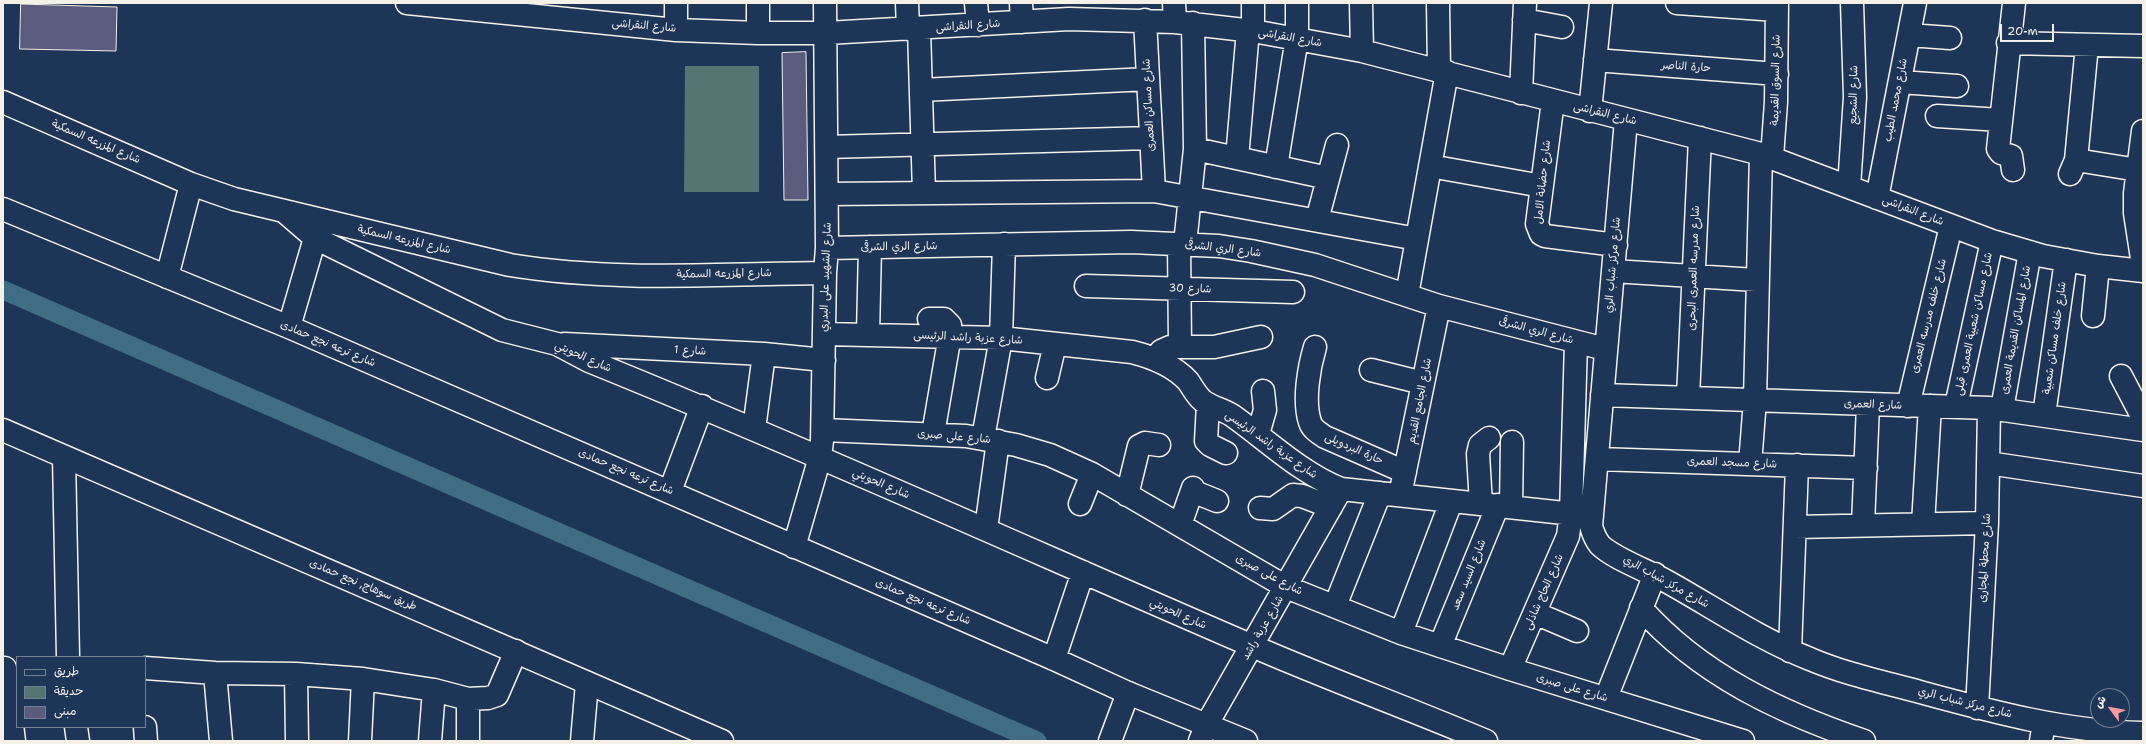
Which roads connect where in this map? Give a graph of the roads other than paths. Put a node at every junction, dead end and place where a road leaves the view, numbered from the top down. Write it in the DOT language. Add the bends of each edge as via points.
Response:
graph roads {
  1 [pos="407,3"];
  2 [pos="676,3"];
  3 [pos="758,3"];
  4 [pos="825,3"];
  5 [pos="907,3"];
  6 [pos="976,3"];
  7 [pos="1253,3"];
  8 [pos="1297,3"];
  9 [pos="1361,3"];
  10 [pos="1438,3"];
  11 [pos="1601,3"];
  12 [pos="1677,3"];
  13 [pos="1852,3"];
  14 [pos="1915,3"];
  15 [pos="2014,3"];
  16 [pos="480,6"];
  17 [pos="1777,7"];
  18 [pos="1068,11"];
  19 [pos="1524,11"];
  20 [pos="1021,13"];
  21 [pos="1131,14"];
  22 [pos="1181,16"];
  23 [pos="978,25"];
  24 [pos="1562,27"];
  25 [pos="914,29"];
  26 [pos="676,30"];
  27 [pos="1251,31"];
  28 [pos="758,33"];
  29 [pos="827,33"];
  30 [pos="1909,35"];
  31 [pos="1297,38"];
  32 [pos="1950,38"];
  33 [pos="2008,43"];
  34 [pos="2087,45"];
  35 [pos="2143,46"];
  36 [pos="1362,51"];
  37 [pos="1595,60"];
  38 [pos="1443,71"];
  39 [pos="1776,74"];
  40 [pos="1148,79"];
  41 [pos="1900,82"];
  42 [pos="1957,86"];
  43 [pos="921,90"];
  44 [pos="1521,93"];
  45 [pos="1553,101"];
  46 [pos="3,102"];
  47 [pos="1590,111"];
  48 [pos="1937,116"];
  49 [pos="1626,120"];
  50 [pos="2001,120"];
  51 [pos="2143,131"];
  52 [pos="1151,138"];
  53 [pos="1700,138"];
  54 [pos="922,145"];
  55 [pos="1337,145"];
  56 [pos="827,147"];
  57 [pos="1195,149"];
  58 [pos="1766,156"];
  59 [pos="1236,158"];
  60 [pos="1430,166"];
  61 [pos="1276,167"];
  62 [pos="2013,170"];
  63 [pos="2138,170"];
  64 [pos="1328,178"];
  65 [pos="191,184"];
  66 [pos="1542,186"];
  67 [pos="1849,187"];
  68 [pos="1154,190"];
  69 [pos="924,193"];
  70 [pos="828,194"];
  71 [pos="1191,197"];
  72 [pos="1878,198"];
  73 [pos="3,209"];
  74 [pos="286,213"];
  75 [pos="1317,220"];
  76 [pos="1951,226"];
  77 [pos="2140,230"];
  78 [pos="314,238"];
  79 [pos="1417,239"];
  80 [pos="1992,241"];
  81 [pos="1004,244"];
  82 [pos="1182,244"];
  83 [pos="1616,244"];
  84 [pos="870,247"];
  85 [pos="827,248"];
  86 [pos="2030,252"];
  87 [pos="2066,260"];
  88 [pos="2143,264"];
  89 [pos="2098,266"];
  90 [pos="1613,271"];
  91 [pos="2143,271"];
  92 [pos="825,273"];
  93 [pos="1694,276"];
  94 [pos="167,277"];
  95 [pos="1756,280"];
  96 [pos="1086,286"];
  97 [pos="1179,289"];
  98 [pos="1293,292"];
  99 [pos="1407,296"];
  100 [pos="1439,306"];
  101 [pos="2092,316"];
  102 [pos="929,319"];
  103 [pos="289,327"];
  104 [pos="824,334"];
  105 [pos="868,334"];
  106 [pos="950,335"];
  107 [pos="1261,337"];
  108 [pos="1001,338"];
  109 [pos="1576,342"];
  110 [pos="556,344"];
  111 [pos="1055,344"];
  112 [pos="1180,346"];
  113 [pos="1315,347"];
  114 [pos="1605,349"];
  115 [pos="764,354"];
  116 [pos="1155,359"];
  117 [pos="824,360"];
  118 [pos="1371,370"];
  119 [pos="2121,376"];
  120 [pos="1047,378"];
  121 [pos="1423,383"];
  122 [pos="1262,391"];
  123 [pos="1602,395"];
  124 [pos="1688,397"];
  125 [pos="1755,400"];
  126 [pos="1208,404"];
  127 [pos="1868,405"];
  128 [pos="702,406"];
  129 [pos="1908,406"];
  130 [pos="1930,406"];
  131 [pos="1956,406"];
  132 [pos="1996,408"];
  133 [pos="2044,415"];
  134 [pos="2143,418"];
  135 [pos="754,429"];
  136 [pos="3,430"];
  137 [pos="823,430"];
  138 [pos="2143,430"];
  139 [pos="933,434"];
  140 [pos="1258,434"];
  141 [pos="1489,438"];
  142 [pos="991,440"];
  143 [pos="1512,442"];
  144 [pos="1159,445"];
  145 [pos="1226,452"];
  146 [pos="64,457"];
  147 [pos="820,457"];
  148 [pos="1598,459"];
  149 [pos="1988,463"];
  150 [pos="1750,464"];
  151 [pos="1797,465"];
  152 [pos="1866,468"];
  153 [pos="1405,472"];
  154 [pos="1092,474"];
  155 [pos="2143,486"];
  156 [pos="670,492"];
  157 [pos="1390,494"];
  158 [pos="1127,495"];
  159 [pos="1336,498"];
  160 [pos="1217,501"];
  161 [pos="1451,502"];
  162 [pos="1080,504"];
  163 [pos="1496,505"];
  164 [pos="1260,508"];
  165 [pos="1582,515"];
  166 [pos="1987,523"];
  167 [pos="1923,524"];
  168 [pos="1180,525"];
  169 [pos="1863,525"];
  170 [pos="1795,527"];
  171 [pos="986,529"];
  172 [pos="794,547"];
  173 [pos="1083,572"];
  174 [pos="1655,574"];
  175 [pos="1286,587"];
  176 [pos="1335,606"];
  177 [pos="1641,608"];
  178 [pos="1535,613"];
  179 [pos="1577,631"];
  180 [pos="1401,633"];
  181 [pos="1253,646"];
  182 [pos="1440,646"];
  183 [pos="516,651"];
  184 [pos="1790,651"];
  185 [pos="68,656"];
  186 [pos="1054,658"];
  187 [pos="8,668"];
  188 [pos="146,668"];
  189 [pos="1510,669"];
  190 [pos="215,673"];
  191 [pos="296,674"];
  192 [pos="364,679"];
  193 [pos="587,683"];
  194 [pos="434,690"];
  195 [pos="1128,693"];
  196 [pos="1606,698"];
  197 [pos="468,699"];
  198 [pos="1977,708"];
  199 [pos="76,728"];
  200 [pos="145,728"];
  201 [pos="2042,732"];
  202 [pos="2143,732"];
  203 [pos="1204,733"];
  204 [pos="692,734"];
  205 [pos="1111,738"];
  206 [pos="1479,740"];
  207 [pos="14,741"];
  208 [pos="78,741"];
  209 [pos="146,741"];
  210 [pos="221,741"];
  211 [pos="297,741"];
  212 [pos="360,741"];
  213 [pos="430,741"];
  214 [pos="468,741"];
  215 [pos="582,741"];
  216 [pos="722,741"];
  217 [pos="1246,741"];
  218 [pos="1743,741"];
  219 [pos="1864,741"];
  1 -- 16 [label="street, شارع النقراشى"];
  2 -- 26 [label="street"];
  3 -- 28 [label="street"];
  4 -- 29 [label="street, شارع الشهيد على البدري"];
  5 -- 25 [label="street"];
  6 -- 23 [label="street"];
  7 -- 27 [label="street"];
  8 -- 31 [label="street"];
  9 -- 36 [label="street"];
  10 -- 38 [label="street"];
  11 -- 37 [label="street"];
  12 -- 17 [label="street"];
  13 -- 67 [label="street, شارع الشجيع" via="1855,97"];
  14 -- 30 [label="street, شارع محمد الطيب"];
  15 -- 33 [label="street"];
  16 -- 26 [label="street, شارع النقراشى"];
  17 -- 39 [label="street, شارع السوق القديمة"];
  18 -- 20 [label="street, شارع النقراشى"];
  18 -- 21 [label="street, شارع النقراشى"];
  19 -- 24 [label="street"];
  19 -- 44 [label="street"];
  20 -- 23 [label="street, شارع النقراشى"];
  21 -- 22 [label="street, شارع النقراشى"];
  21 -- 40 [label="street, شارع مساكن العمرى"];
  22 -- 27 [label="street, شارع النقراشى"];
  22 -- 57 [label="street"];
  23 -- 25 [label="street, شارع النقراشى"];
  25 -- 29 [label="street, شارع النقراشى"];
  25 -- 43 [label="street"];
  26 -- 28 [label="street, شارع النقراشى"];
  27 -- 31 [label="street, شارع النقراشى"];
  27 -- 59 [label="street"];
  28 -- 29 [label="street, شارع النقراشى"];
  29 -- 56 [label="street, شارع الشهيد على البدري"];
  30 -- 32 [label="street"];
  30 -- 41 [label="street, شارع محمد الطيب"];
  31 -- 36 [label="street, شارع النقراشى"];
  31 -- 61 [label="street"];
  33 -- 34 [label="street"];
  33 -- 50 [label="street"];
  34 -- 35 [label="street"];
  34 -- 63 [label="street" via="2073,167"];
  36 -- 38 [label="street, شارع النقراشى"];
  37 -- 39 [label="street, حارة الناصر"];
  37 -- 47 [label="street"];
  38 -- 44 [label="street, شارع النقراشى"];
  38 -- 60 [label="street"];
  39 -- 58 [label="street, شارع السوق القديمة"];
  40 -- 43 [label="street"];
  40 -- 52 [label="street, شارع مساكن العمرى"];
  41 -- 42 [label="street"];
  41 -- 72 [label="street, شارع محمد الطيب"];
  43 -- 54 [label="street"];
  44 -- 45 [label="street, شارع النقراشى"];
  45 -- 47 [label="street, شارع النقراشى"];
  45 -- 66 [label="street, شارع حضانة الامل"];
  46 -- 65 [label="street, شارع المزرعه السمكية"];
  47 -- 49 [label="street, شارع النقراشى"];
  48 -- 50 [label="street"];
  49 -- 53 [label="street, شارع النقراشى"];
  49 -- 83 [label="street, شارع مركز شباب الري"];
  50 -- 62 [label="street" via="1999,152 2011,156"];
  51 -- 63 [label="street"];
  52 -- 54 [label="street"];
  52 -- 68 [label="street, شارع مساكن العمرى"];
  53 -- 58 [label="street, شارع النقراشى"];
  53 -- 93 [label="street, شارع مدرسه العمرى البحرى"];
  54 -- 56 [label="street"];
  54 -- 69 [label="street"];
  55 -- 64 [label="street"];
  56 -- 70 [label="street, شارع الشهيد على البدري"];
  57 -- 59 [label="street"];
  57 -- 71 [label="street"];
  58 -- 67 [label="street, شارع النقراشى"];
  58 -- 95 [label="street, شارع السوق القديمة"];
  59 -- 61 [label="street"];
  60 -- 66 [label="street"];
  60 -- 79 [label="street"];
  61 -- 64 [label="street"];
  63 -- 77 [label="street" via="2135,214"];
  64 -- 75 [label="street"];
  65 -- 74 [label="street, شارع المزرعه السمكية"];
  65 -- 94 [label="street"];
  66 -- 83 [label="street, شارع حضانة الامل" via="1537,224 1541,234"];
  67 -- 72 [label="street, شارع النقراشى"];
  68 -- 69 [label="street"];
  68 -- 71 [label="street"];
  69 -- 70 [label="street"];
  70 -- 85 [label="street, شارع الشهيد على البدري"];
  71 -- 75 [label="street"];
  71 -- 82 [label="street"];
  72 -- 76 [label="street, شارع النقراشى"];
  73 -- 94 [label="street, شارع ترعه نجع حمادى"];
  74 -- 78 [label="street, شارع الحويتي"];
  74 -- 92 [label="street, شارع المزرعه السمكية" via="510,265 552,271 614,276"];
  75 -- 79 [label="street"];
  76 -- 80 [label="street, شارع النقراشى"];
  76 -- 129 [label="street, شارع خلف مدرسه العمرى"];
  77 -- 88 [label="street"];
  78 -- 103 [label="street"];
  78 -- 110 [label="street, شارع الحويتي" via="502,330"];
  79 -- 99 [label="street"];
  80 -- 86 [label="street, شارع النقراشى"];
  80 -- 131 [label="street, شارع مساكن شعبية العمرى قبلى"];
  81 -- 82 [label="street, شارع الري الشرقى"];
  81 -- 84 [label="street, شارع الري الشرقى"];
  81 -- 108 [label="street"];
  82 -- 97 [label="street"];
  82 -- 99 [label="street, شارع الري الشرقى" via="1283,257"];
  83 -- 90 [label="street, شارع مركز شباب الري"];
  84 -- 85 [label="street, شارع الري الشرقى"];
  84 -- 105 [label="street"];
  85 -- 92 [label="street, شارع الشهيد على البدري"];
  86 -- 87 [label="street, شارع النقراشى"];
  86 -- 132 [label="street, شارع المساكن القديمة العمرى"];
  87 -- 89 [label="street, شارع النقراشى"];
  87 -- 133 [label="street, شارع خلف مساكن شعبية"];
  89 -- 91 [label="street, شارع النقراشى"];
  89 -- 101 [label="street"];
  90 -- 93 [label="street"];
  90 -- 114 [label="street, شارع مركز شباب الري"];
  92 -- 104 [label="street, شارع الشهيد على البدري"];
  93 -- 95 [label="street"];
  93 -- 124 [label="street, شارع مدرسه العمرى البحرى"];
  94 -- 103 [label="street, شارع ترعه نجع حمادى"];
  95 -- 125 [label="street, شارع السوق القديمة"];
  96 -- 97 [label="street, شارع 30"];
  97 -- 98 [label="street, شارع 30"];
  97 -- 112 [label="street"];
  99 -- 100 [label="street, شارع الري الشرقى"];
  100 -- 109 [label="street, شارع الري الشرقى"];
  100 -- 121 [label="street, شارع الجامع القديم"];
  102 -- 106 [label="street" via="947,321 950,325"];
  103 -- 156 [label="street, شارع ترعه نجع حمادى"];
  104 -- 105 [label="street, شارع عزبة راشد الرئيسى"];
  104 -- 117 [label="street, شارع الشهيد على البدري"];
  105 -- 106 [label="street, شارع عزبة راشد الرئيسى"];
  106 -- 108 [label="street, شارع عزبة راشد الرئيسى"];
  106 -- 139 [label="street"];
  107 -- 112 [label="street" via="1214,347"];
  108 -- 111 [label="street, شارع عزبة راشد الرئيسى"];
  108 -- 142 [label="street"];
  109 -- 114 [label="street, شارع الري الشرقى"];
  109 -- 165 [label="street"];
  110 -- 115 [label="street, شارع 1"];
  110 -- 128 [label="street, شارع الحويتي" via="589,361"];
  111 -- 116 [label="street, شارع عزبة راشد الرئيسى" via="1132,352"];
  111 -- 120 [label="street"];
  112 -- 116 [label="street" via="1166,348"];
  113 -- 153 [label="street, حارة البردويلى" via="1307,386 1310,422 1315,429 1325,437"];
  114 -- 123 [label="street, شارع مركز شباب الري"];
  115 -- 117 [label="street, شارع 1"];
  115 -- 135 [label="street"];
  116 -- 126 [label="street, شارع عزبة راشد الرئيسى" via="1189,382 1199,398"];
  117 -- 137 [label="street, شارع الشهيد على البدري"];
  118 -- 121 [label="street"];
  119 -- 134 [label="street"];
  121 -- 153 [label="street, شارع الجامع القديم"];
  122 -- 140 [label="street" via="1265,410"];
  123 -- 124 [label="street, شارع العمرى"];
  123 -- 148 [label="street, شارع مركز شباب الري"];
  124 -- 125 [label="street, شارع العمرى"];
  125 -- 127 [label="street, شارع العمرى"];
  125 -- 150 [label="street, شارع السوق القديمة"];
  126 -- 140 [label="street, شارع عزبة راشد الرئيسى" via="1231,414"];
  126 -- 145 [label="street" via="1206,441"];
  127 -- 129 [label="street, شارع العمرى"];
  127 -- 152 [label="street"];
  128 -- 135 [label="street, شارع الحويتي"];
  128 -- 156 [label="street"];
  129 -- 130 [label="street, شارع العمرى"];
  130 -- 131 [label="street, شارع العمرى"];
  130 -- 167 [label="street"];
  131 -- 132 [label="street, شارع العمرى"];
  132 -- 133 [label="street, شارع العمرى"];
  132 -- 149 [label="street, شارع محطة المجارى"];
  133 -- 138 [label="street, شارع العمرى"];
  135 -- 147 [label="street, شارع الحويتي"];
  136 -- 146 [label="street, طريق سوهاج, نجع حمادى"];
  137 -- 139 [label="street, شارع على صبرى"];
  137 -- 147 [label="street, شارع الشهيد على البدري"];
  139 -- 142 [label="street, شارع على صبرى"];
  140 -- 159 [label="street, شارع عزبة راشد الرئيسى" via="1316,477"];
  141 -- 163 [label="street" via="1480,445 1478,454"];
  142 -- 154 [label="street, شارع على صبرى" via="1050,455"];
  142 -- 171 [label="street"];
  143 -- 163 [label="street"];
  144 -- 158 [label="street" via="1145,443 1139,446"];
  146 -- 183 [label="street, طريق سوهاج, نجع حمادى"];
  146 -- 185 [label="street"];
  147 -- 171 [label="street, شارع الحويتي"];
  147 -- 172 [label="street, شارع الشهيد على البدري"];
  148 -- 150 [label="street, شارع مسجد العمرى"];
  148 -- 165 [label="street, شارع مركز شباب الري"];
  149 -- 155 [label="street"];
  149 -- 166 [label="street, شارع محطة المجارى"];
  150 -- 151 [label="street, شارع مسجد العمرى"];
  151 -- 152 [label="street, شارع مسجد العمرى"];
  151 -- 170 [label="street"];
  152 -- 169 [label="street"];
  153 -- 157 [label="street, شارع الجامع القديم"];
  154 -- 158 [label="street, شارع على صبرى"];
  154 -- 162 [label="street"];
  156 -- 172 [label="street, شارع ترعه نجع حمادى"];
  157 -- 159 [label="street, شارع عزبة راشد الرئيسى"];
  157 -- 161 [label="street, شارع عزبة راشد الرئيسى"];
  157 -- 176 [label="street, شارع الجامع القديم"];
  158 -- 168 [label="street, شارع على صبرى"];
  159 -- 164 [label="street" via="1298,495 1289,497 1273,509"];
  159 -- 175 [label="street, شارع عزبة راشد"];
  160 -- 168 [label="street" via="1193,489"];
  161 -- 163 [label="street, شارع عزبة راشد الرئيسى"];
  161 -- 180 [label="street"];
  163 -- 165 [label="street, شارع عزبة راشد الرئيسى"];
  163 -- 182 [label="street, شارع السيد سعد"];
  165 -- 174 [label="street, شارع مركز شباب الري" via="1591,526 1599,544"];
  165 -- 178 [label="street, شارع الحاج شاذلى" via="1568,536"];
  166 -- 167 [label="street"];
  166 -- 198 [label="street, شارع محطة المجارى"];
  167 -- 169 [label="street"];
  168 -- 175 [label="street, شارع على صبرى"];
  169 -- 170 [label="street"];
  170 -- 184 [label="street"];
  171 -- 173 [label="street, شارع الحويتي"];
  172 -- 186 [label="street, شارع ترعه نجع حمادى"];
  173 -- 181 [label="street, شارع الحويتي"];
  173 -- 186 [label="street"];
  174 -- 177 [label="street"];
  174 -- 184 [label="street, شارع مركز شباب الري"];
  175 -- 176 [label="street, شارع على صبرى"];
  175 -- 181 [label="street, شارع عزبة راشد"];
  176 -- 180 [label="street, شارع على صبرى"];
  177 -- 196 [label="street"];
  177 -- 219 [label="street" via="1683,650 1724,679 1802,718"];
  178 -- 179 [label="street"];
  178 -- 189 [label="street, شارع الحاج شاذلى"];
  180 -- 182 [label="street, شارع على صبرى"];
  181 -- 203 [label="street, شارع عزبة راشد"];
  181 -- 206 [label="street, شارع الحويتي"];
  182 -- 189 [label="street, شارع على صبرى"];
  183 -- 193 [label="street, طريق سوهاج, نجع حمادى"];
  183 -- 197 [label="street" via="497,695"];
  184 -- 198 [label="street, شارع مركز شباب الري" via="1842,671"];
  186 -- 195 [label="street, شارع ترعه نجع حمادى"];
  187 -- 207 [label="street"];
  188 -- 190 [label="street"];
  189 -- 196 [label="street, شارع على صبرى"];
  190 -- 191 [label="street"];
  190 -- 210 [label="street"];
  191 -- 192 [label="street"];
  191 -- 211 [label="street"];
  192 -- 194 [label="street"];
  192 -- 212 [label="street"];
  193 -- 204 [label="street, طريق سوهاج, نجع حمادى"];
  193 -- 215 [label="street"];
  194 -- 197 [label="street"];
  194 -- 213 [label="street"];
  195 -- 203 [label="street, شارع ترعه نجع حمادى"];
  195 -- 205 [label="street"];
  196 -- 218 [label="street, شارع على صبرى"];
  197 -- 214 [label="street"];
  198 -- 201 [label="street, شارع مركز شباب الري"];
  199 -- 208 [label="street"];
  200 -- 209 [label="street"];
  201 -- 202 [label="street, شارع مركز شباب الري"];
  203 -- 217 [label="street, شارع ترعه نجع حمادى"];
  204 -- 216 [label="street, طريق سوهاج, نجع حمادى"];
}
